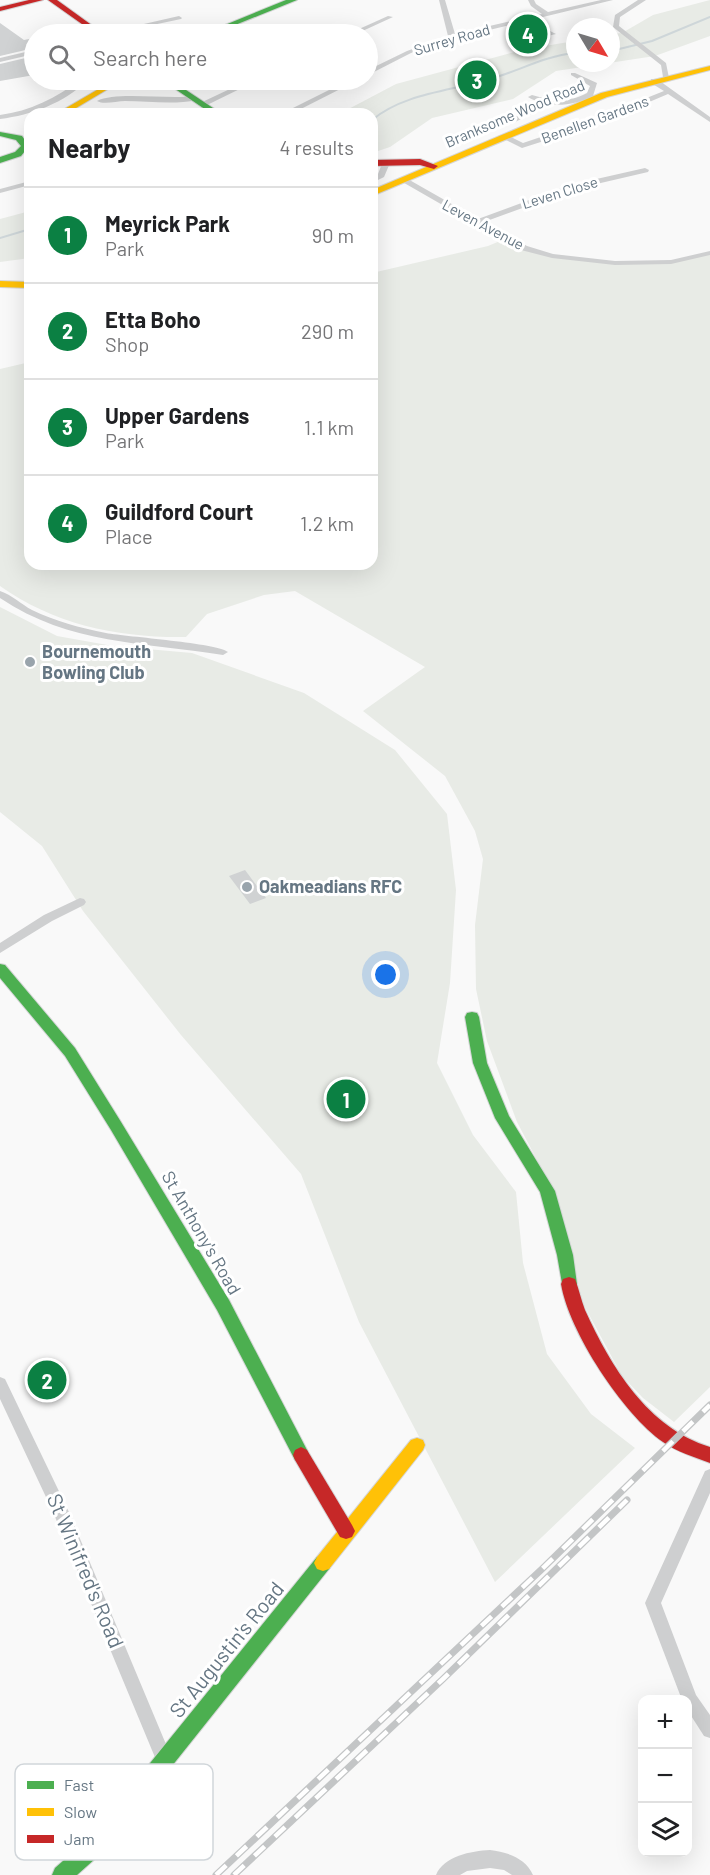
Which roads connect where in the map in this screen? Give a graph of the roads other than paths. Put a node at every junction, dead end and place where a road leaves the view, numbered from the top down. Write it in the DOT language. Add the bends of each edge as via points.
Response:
graph roads {
  1 [pos="39,0"];
  2 [pos="52,0"];
  3 [pos="293,0"];
  4 [pos="442,0"];
  5 [pos="531,0"];
  6 [pos="610,0"];
  7 [pos="643,0"];
  8 [pos="0,9"];
  9 [pos="548,15"];
  10 [pos="390,17"];
  11 [pos="179,18"];
  12 [pos="87,24"];
  13 [pos="150,24"];
  14 [pos="232,24"];
  15 [pos="374,24"];
  16 [pos="452,37"];
  17 [pos="24,54"];
  18 [pos="0,60"];
  19 [pos="378,68"];
  20 [pos="710,68"];
  21 [pos="573,74"];
  22 [pos="661,74"];
  23 [pos="67,90"];
  24 [pos="101,90"];
  25 [pos="181,90"];
  26 [pos="227,90"];
  27 [pos="334,90"];
  28 [pos="668,92"];
  29 [pos="531,97"];
  30 [pos="101,101"];
  31 [pos="198,101"];
  32 [pos="73,106"];
  33 [pos="542,107"];
  34 [pos="37,108"];
  35 [pos="68,108"];
  36 [pos="70,108"];
  37 [pos="209,108"];
  38 [pos="297,108"];
  39 [pos="24,112"];
  40 [pos="0,117"];
  41 [pos="512,120"];
  42 [pos="710,120"];
  43 [pos="24,127"];
  44 [pos="0,133"];
  45 [pos="502,136"];
  46 [pos="24,139"];
  47 [pos="24,150"];
  48 [pos="0,160"];
  49 [pos="378,163"];
  50 [pos="386,163"];
  51 [pos="435,166"];
  52 [pos="645,170"];
  53 [pos="378,177"];
  54 [pos="403,180"];
  55 [pos="24,184"];
  56 [pos="0,190"];
  57 [pos="378,190"];
  58 [pos="477,222"];
  59 [pos="710,253"];
  60 [pos="0,284"];
  61 [pos="24,285"];
  62 [pos="0,594"];
  63 [pos="223,652"];
  64 [pos="80,902"];
  65 [pos="0,949"];
  66 [pos="0,969"];
  67 [pos="472,1017"];
  68 [pos="0,1383"];
  69 [pos="417,1445"];
  70 [pos="710,1455"];
  71 [pos="710,1476"];
  72 [pos="346,1531"];
  73 [pos="710,1730"];
  74 [pos="165,1761"];
  75 [pos="163,1764"];
  76 [pos="79,1860"];
  77 [pos="62,1875"];
  78 [pos="445,1875"];
  79 [pos="524,1875"];
  1 -- 8 [label="main road"];
  2 -- 12 [label="main road"];
  3 -- 14 [label="main road"];
  4 -- 16 [label="street"];
  5 -- 9 [label="street"];
  6 -- 9 [label="street, Surrey Road"];
  7 -- 22 [label="street" via="617,16 616,27"];
  9 -- 16 [label="street, Surrey Road"];
  10 -- 15 [label="street"];
  11 -- 13 [label="street"];
  16 -- 19 [label="street, Surrey Road" via="408,52"];
  17 -- 18 [label="street"];
  20 -- 22 [label="main road, Branksome Wood Road"];
  21 -- 29 [label="street" via="594,85 590,94 565,103"];
  22 -- 28 [label="street"];
  22 -- 45 [label="main road, Branksome Wood Road"];
  23 -- 34 [label="street"];
  24 -- 32 [label="main road"];
  25 -- 31 [label="main road"];
  26 -- 31 [label="street"];
  27 -- 38 [label="street"];
  28 -- 42 [label="street"];
  28 -- 45 [label="street, Benellen Gardens" via="518,148"];
  30 -- 31 [label="street" via="118,97"];
  31 -- 37 [label="main road"];
  32 -- 35 [label="main road"];
  32 -- 36 [label="main road"];
  33 -- 41 [label="street"];
  39 -- 40 [label="street"];
  43 -- 44 [label="main road"];
  44 -- 46 [label="main road"];
  45 -- 51 [label="main road, Branksome Wood Road"];
  47 -- 48 [label="main road"];
  49 -- 50 [label="main road"];
  50 -- 51 [label="main road" via="420,162"];
  50 -- 53 [label="street"];
  51 -- 54 [label="main road, Branksome Wood Road"];
  52 -- 58 [label="street, Leven Close" via="573,188"];
  54 -- 57 [label="main road, Branksome Wood Road"];
  54 -- 58 [label="street, Leven Avenue"];
  55 -- 56 [label="street"];
  58 -- 59 [label="street, Leven Avenue" via="524,248 586,261 671,262"];
  60 -- 61 [label="main road"];
  62 -- 63 [label="street" via="30,614 81,632"];
  64 -- 65 [label="street"];
  66 -- 72 [label="main road, St Anthony's Road" via="70,1052 117,1126 223,1305 294,1443"];
  67 -- 70 [label="main road" via="480,1063 502,1118 547,1191 565,1255 571,1298 604,1365 632,1402 665,1434 685,1448"];
  68 -- 74 [label="street, St Winifred's Road" via="60,1510"];
  69 -- 72 [label="main road, St Augustin's Road"];
  71 -- 73 [label="street" via="653,1603 690,1700"];
  72 -- 74 [label="main road, St Augustin's Road"];
  74 -- 75 [label="main road, St Augustin's Road"];
  76 -- 77 [label="main road, St Augustin's Road"];
  78 -- 79 [label="street" via="465,1862 498,1858"];
}
